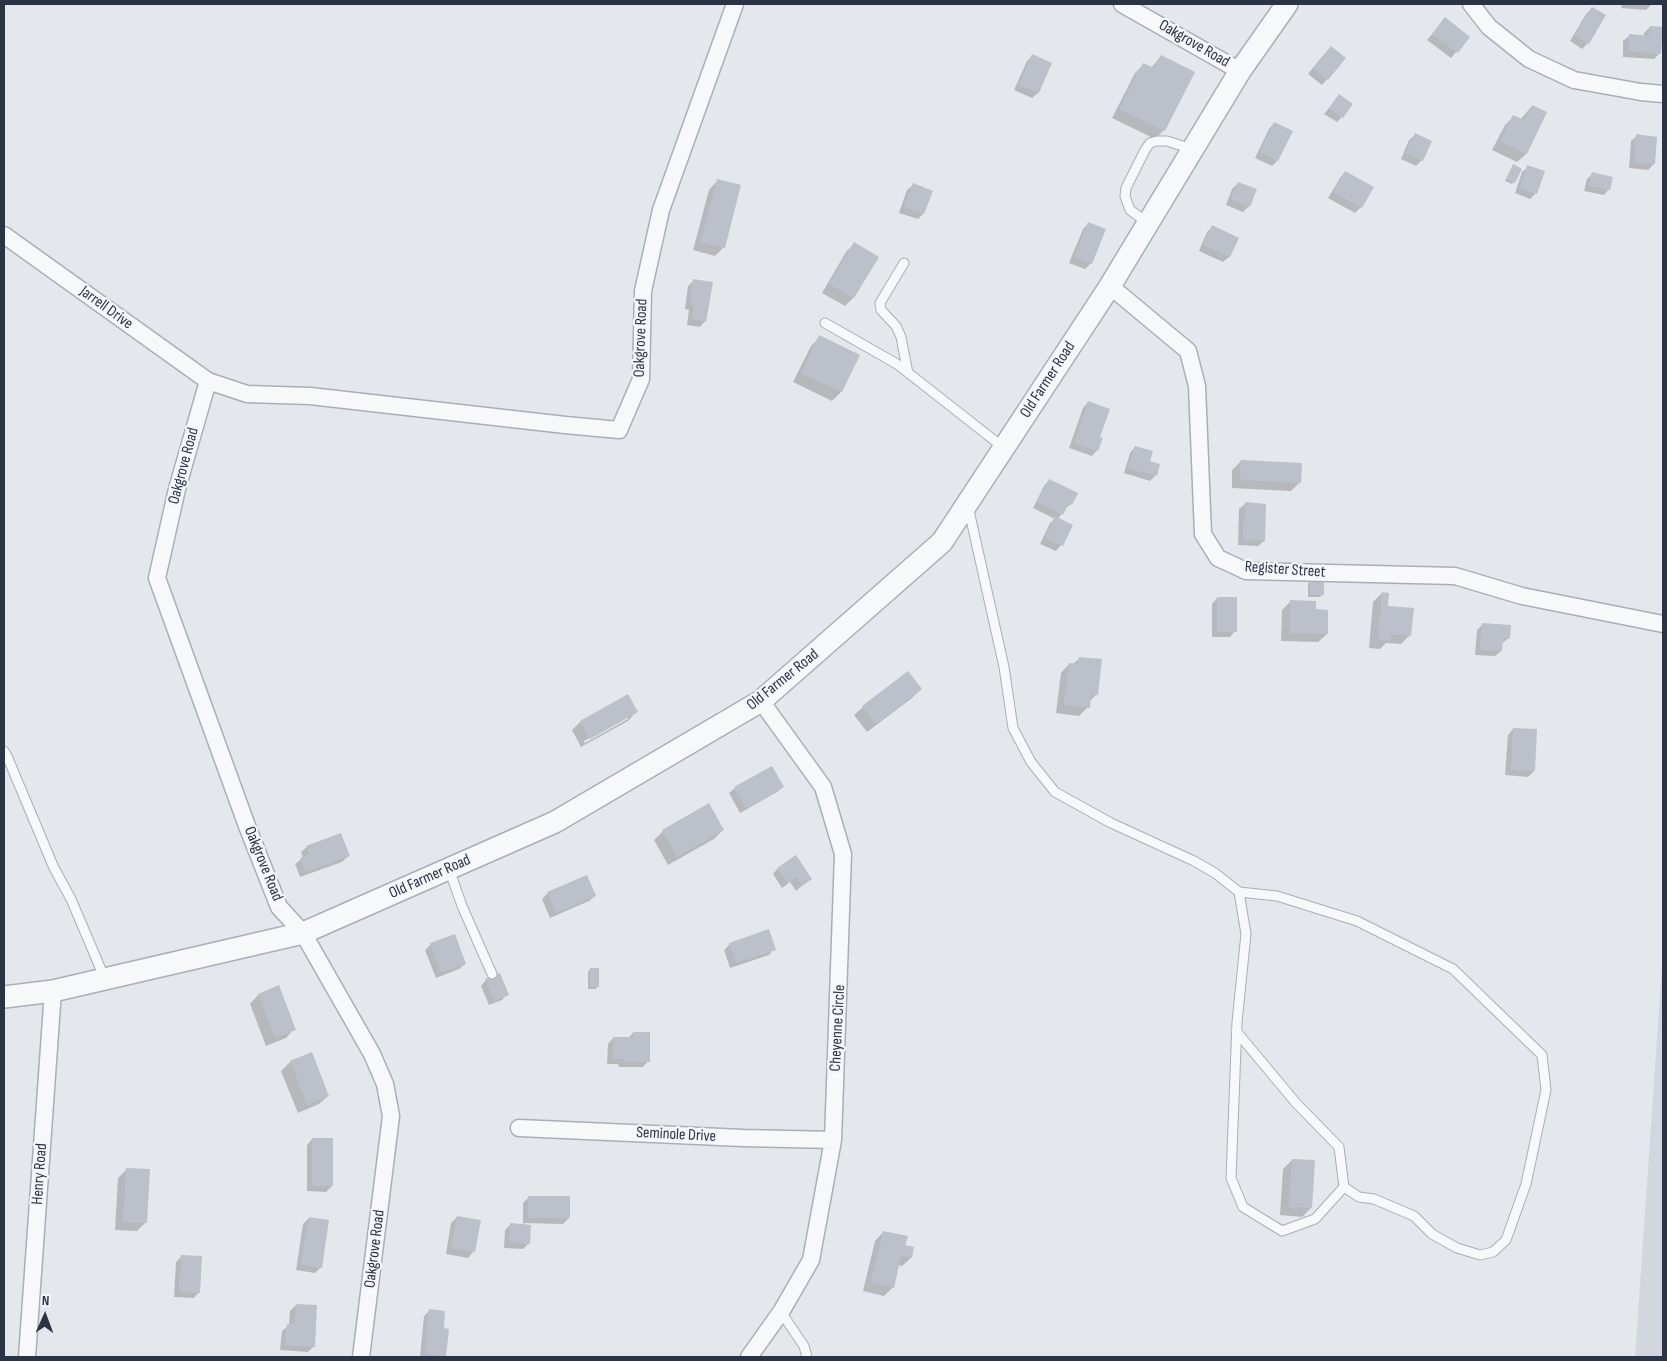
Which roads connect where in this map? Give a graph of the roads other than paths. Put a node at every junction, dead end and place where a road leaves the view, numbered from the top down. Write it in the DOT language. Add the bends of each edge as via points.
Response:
graph roads {
  1 [pos="735,4"];
  2 [pos="1122,4"];
  3 [pos="1287,4"];
  4 [pos="1471,4"];
  5 [pos="1240,71"];
  6 [pos="1663,94"];
  7 [pos="1193,149"];
  8 [pos="1148,223"];
  9 [pos="4,235"];
  10 [pos="904,263"];
  11 [pos="1110,286"];
  12 [pos="825,323"];
  13 [pos="908,373"];
  14 [pos="208,381"];
  15 [pos="1004,448"];
  16 [pos="968,503"];
  17 [pos="1663,624"];
  18 [pos="761,701"];
  19 [pos="4,751"];
  20 [pos="449,869"];
  21 [pos="1239,892"];
  22 [pos="303,933"];
  23 [pos="492,974"];
  24 [pos="105,979"];
  25 [pos="53,991"];
  26 [pos="4,997"];
  27 [pos="1236,1031"];
  28 [pos="519,1128"];
  29 [pos="833,1140"];
  30 [pos="1344,1187"];
  31 [pos="781,1312"];
  32 [pos="27,1357"];
  33 [pos="362,1357"];
  34 [pos="749,1357"];
  35 [pos="808,1357"];
  1 -- 14 [label="street, Oakgrove Road" via="661,210 642,291 641,379 619,430 310,396 247,394"];
  2 -- 5 [label="street, Oakgrove Road"];
  3 -- 5 [label="street, Old Farmer Road"];
  4 -- 6 [label="street" via="1489,27 1529,59 1574,80"];
  5 -- 7 [label="street, Old Farmer Road"];
  7 -- 8 [label="street, Old Farmer Road"];
  7 -- 8 [label="lane" via="1157,141 1150,143 1145,150 1125,196 1130,210"];
  8 -- 11 [label="street, Old Farmer Road"];
  9 -- 14 [label="street, Jarrell Drive"];
  10 -- 13 [label="lane" via="880,303 881,310 896,326 901,337"];
  11 -- 15 [label="street, Old Farmer Road"];
  11 -- 17 [label="street, Register Street" via="1188,351 1196,386 1203,534 1218,558 1246,571 1456,576 1522,596"];
  12 -- 13 [label="lane"];
  13 -- 15 [label="lane"];
  14 -- 22 [label="street, Oakgrove Road" via="177,489 157,578 279,907"];
  15 -- 16 [label="street, Old Farmer Road"];
  16 -- 18 [label="street, Old Farmer Road" via="942,542"];
  16 -- 21 [label="lane" via="1014,728 1031,762 1055,792 1111,823 1194,861"];
  18 -- 20 [label="street, Old Farmer Road" via="555,822"];
  18 -- 29 [label="street, Cheyenne Circle" via="823,786 843,854"];
  19 -- 24 [label="lane"];
  20 -- 22 [label="street, Old Farmer Road"];
  20 -- 23 [label="lane"];
  21 -- 27 [label="lane" via="1246,934"];
  21 -- 30 [label="lane" via="1277,896 1357,921 1453,969 1542,1055 1546,1090 1526,1184 1506,1240 1493,1252 1480,1255 1458,1248 1432,1234 1414,1216 1374,1199 1359,1197"];
  22 -- 24 [label="street, Old Farmer Road"];
  22 -- 33 [label="street, Oakgrove Road" via="372,1054 384,1084 391,1116"];
  24 -- 25 [label="street, Old Farmer Road"];
  25 -- 26 [label="street, Old Farmer Road"];
  25 -- 32 [label="street, Henry Road"];
  27 -- 30 [label="lane" via="1296,1103 1339,1148"];
  27 -- 30 [label="lane" via="1230,1178 1243,1207 1282,1231 1315,1219"];
  28 -- 29 [label="street, Seminole Drive"];
  29 -- 31 [label="street, Cheyenne Circle" via="811,1260"];
  31 -- 34 [label="street, Cheyenne Circle"];
  31 -- 35 [label="lane"];
}
